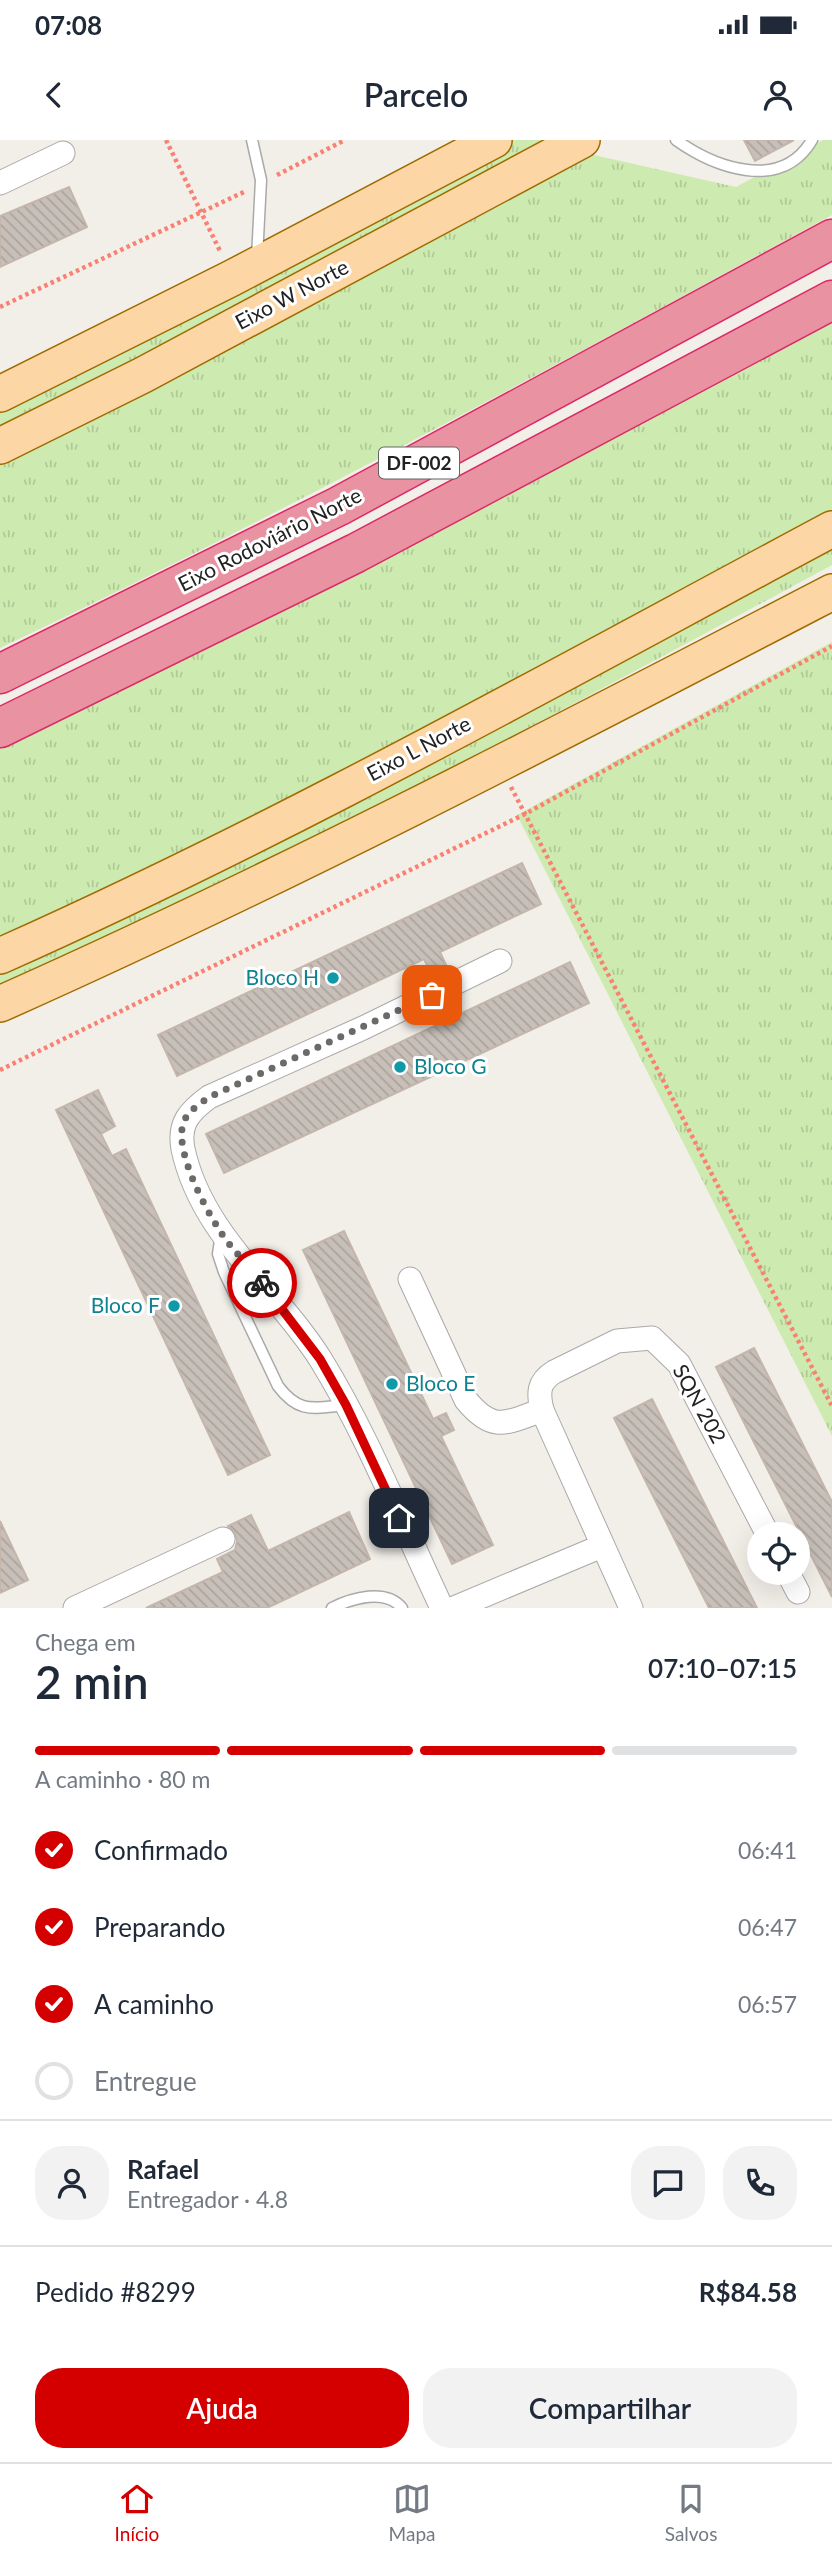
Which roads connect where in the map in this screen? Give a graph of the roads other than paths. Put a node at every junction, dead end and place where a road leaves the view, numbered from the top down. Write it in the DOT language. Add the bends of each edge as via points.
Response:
graph roads {
  1 [pos="252,140"];
  2 [pos="494,140"];
  3 [pos="582,140"];
  4 [pos="676,140"];
  5 [pos="812,140"];
  6 [pos="63,153"];
  7 [pos="0,183"];
  8 [pos="832,239"];
  9 [pos="245,272"];
  10 [pos="832,300"];
  11 [pos="0,394"];
  12 [pos="0,446"];
  13 [pos="832,529"];
  14 [pos="832,592"];
  15 [pos="0,674"];
  16 [pos="0,728"];
  17 [pos="0,956"];
  18 [pos="500,961"];
  19 [pos="0,1004"];
  20 [pos="221,1233"];
  21 [pos="410,1279"];
  22 [pos="346,1405"];
  23 [pos="542,1410"];
  24 [pos="761,1522"];
  25 [pos="223,1539"];
  26 [pos="602,1546"];
  27 [pos="75,1608"];
  28 [pos="331,1608"];
  29 [pos="402,1608"];
  30 [pos="442,1608"];
  31 [pos="454,1608"];
  32 [pos="631,1608"];
  1 -- 9 [label="lane" via="261,183"];
  2 -- 9 [label="main road, Eixo W Norte"];
  3 -- 12 [label="main road, Eixo W Norte" via="143,375"];
  4 -- 5 [label="lane" via="744,172 781,166"];
  6 -- 7 [label="street"];
  8 -- 15 [label="highway, Eixo Rodoviário Norte / DF-002" via="340,506"];
  9 -- 11 [label="main road, Eixo W Norte"];
  10 -- 16 [label="highway, DF-002" via="356,554"];
  13 -- 17 [label="main road, Eixo L Norte" via="376,772 96,914"];
  14 -- 19 [label="main road" via="500,765 155,935"];
  18 -- 20 [label="street" via="209,1097 190,1111 183,1125 183,1148 196,1186"];
  20 -- 22 [label="street" via="299,1329"];
  20 -- 22 [label="lane" via="218,1254 224,1272 282,1392 300,1407"];
  21 -- 23 [label="street" via="466,1400 480,1417 493,1423 509,1422"];
  22 -- 30 [label="street"];
  23 -- 24 [label="street, SQN 202" via="540,1388 545,1378 617,1341 652,1338 679,1364"];
  23 -- 26 [label="street"];
  25 -- 27 [label="street"];
  26 -- 31 [label="street"];
  26 -- 32 [label="street"];
  28 -- 29 [label="lane" via="386,1597"];
}
